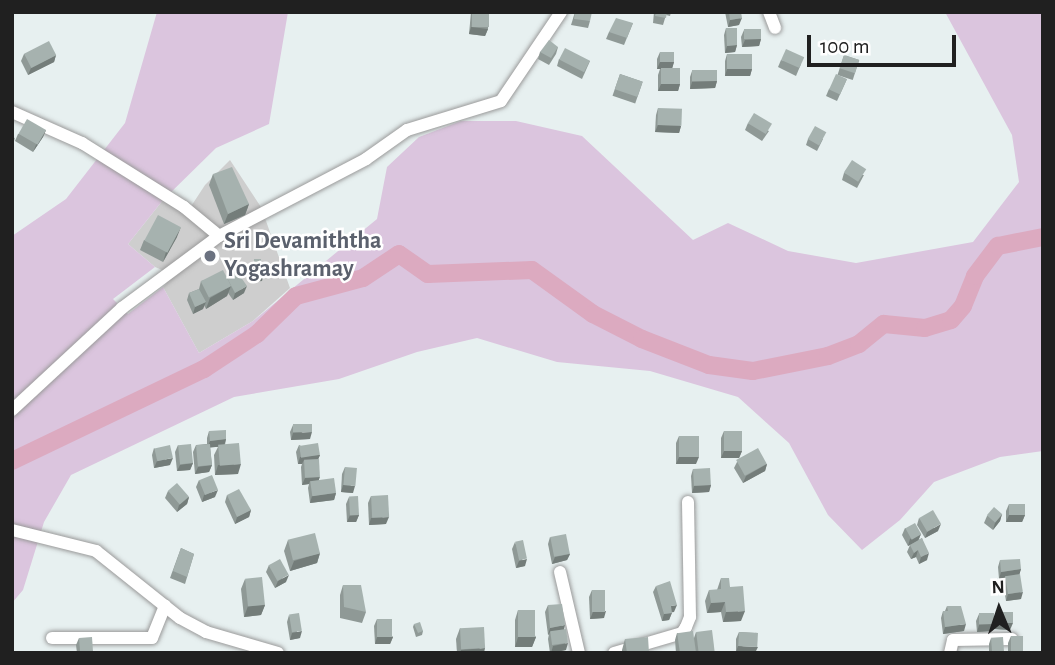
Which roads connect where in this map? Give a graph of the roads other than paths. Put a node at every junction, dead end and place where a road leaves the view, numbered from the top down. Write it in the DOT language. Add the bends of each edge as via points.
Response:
graph roads {
  1 [pos="561,12"];
  2 [pos="769,12"];
  3 [pos="775,28"];
  4 [pos="12,112"];
  5 [pos="219,236"];
  6 [pos="12,410"];
  7 [pos="688,502"];
  8 [pos="12,530"];
  9 [pos="560,572"];
  10 [pos="165,606"];
  11 [pos="52,638"];
  12 [pos="1012,639"];
  13 [pos="278,653"];
  14 [pos="579,653"];
  15 [pos="614,653"];
  16 [pos="950,653"];
  1 -- 5 [label="street" via="501,101 407,130 366,159"];
  2 -- 3 [label="street"];
  4 -- 5 [label="street" via="82,144 184,207"];
  5 -- 6 [label="street" via="122,308"];
  7 -- 15 [label="street" via="690,617 686,627 682,633"];
  8 -- 10 [label="street" via="96,551"];
  9 -- 14 [label="street"];
  10 -- 11 [label="street" via="152,638"];
  10 -- 13 [label="street" via="205,632"];
  12 -- 16 [label="street" via="953,640"];
}
